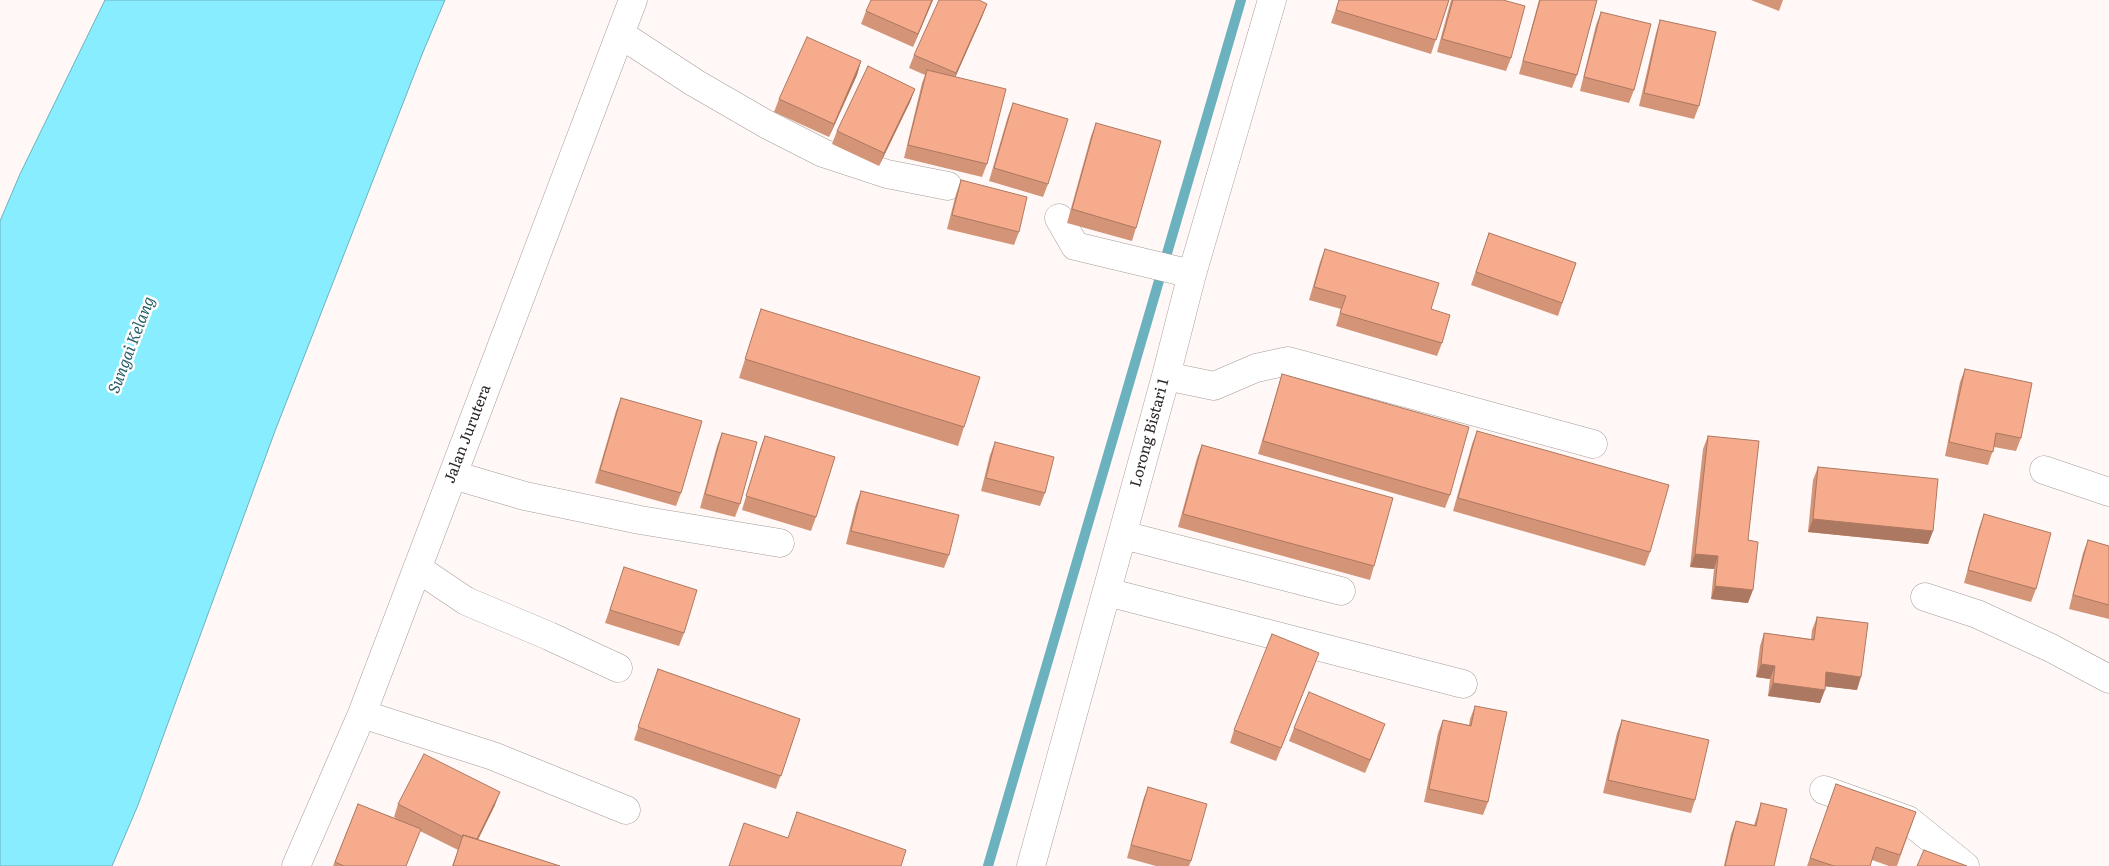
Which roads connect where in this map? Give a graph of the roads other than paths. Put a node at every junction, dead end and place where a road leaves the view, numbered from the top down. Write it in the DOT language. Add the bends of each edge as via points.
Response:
graph roads {
  1 [pos="633,0"];
  2 [pos="1272,0"];
  3 [pos="620,34"];
  4 [pos="948,186"];
  5 [pos="1059,218"];
  6 [pos="1183,273"];
  7 [pos="1166,376"];
  8 [pos="1593,444"];
  9 [pos="2044,470"];
  10 [pos="453,475"];
  11 [pos="2109,492"];
  12 [pos="1123,535"];
  13 [pos="780,543"];
  14 [pos="417,568"];
  15 [pos="1341,591"];
  16 [pos="1107,592"];
  17 [pos="1925,596"];
  18 [pos="618,668"];
  19 [pos="2109,679"];
  20 [pos="1463,684"];
  21 [pos="362,714"];
  22 [pos="1824,790"];
  23 [pos="626,810"];
  24 [pos="298,865"];
  25 [pos="1031,866"];
  26 [pos="1965,866"];
  1 -- 3 [label="street, Jalan Jurutera"];
  2 -- 6 [label="street, Lorong Bistari 1"];
  3 -- 4 [label="street" via="703,88 823,153 887,174"];
  3 -- 10 [label="street, Jalan Jurutera"];
  5 -- 6 [label="street" via="1075,246"];
  6 -- 7 [label="street, Lorong Bistari 1"];
  7 -- 8 [label="street" via="1214,386 1256,368 1288,361"];
  7 -- 12 [label="street, Lorong Bistari 1"];
  9 -- 11 [label="street"];
  10 -- 13 [label="street" via="525,496 640,520"];
  10 -- 14 [label="street, Jalan Jurutera"];
  12 -- 15 [label="street"];
  12 -- 16 [label="street, Lorong Bistari 1"];
  14 -- 18 [label="street" via="466,601"];
  14 -- 21 [label="street, Jalan Jurutera"];
  16 -- 20 [label="street"];
  16 -- 25 [label="street, Lorong Bistari 1"];
  17 -- 19 [label="street" via="1977,614"];
  21 -- 23 [label="street" via="493,756"];
  21 -- 24 [label="street, Jalan Jurutera"];
  22 -- 26 [label="street" via="1908,820"];
}
